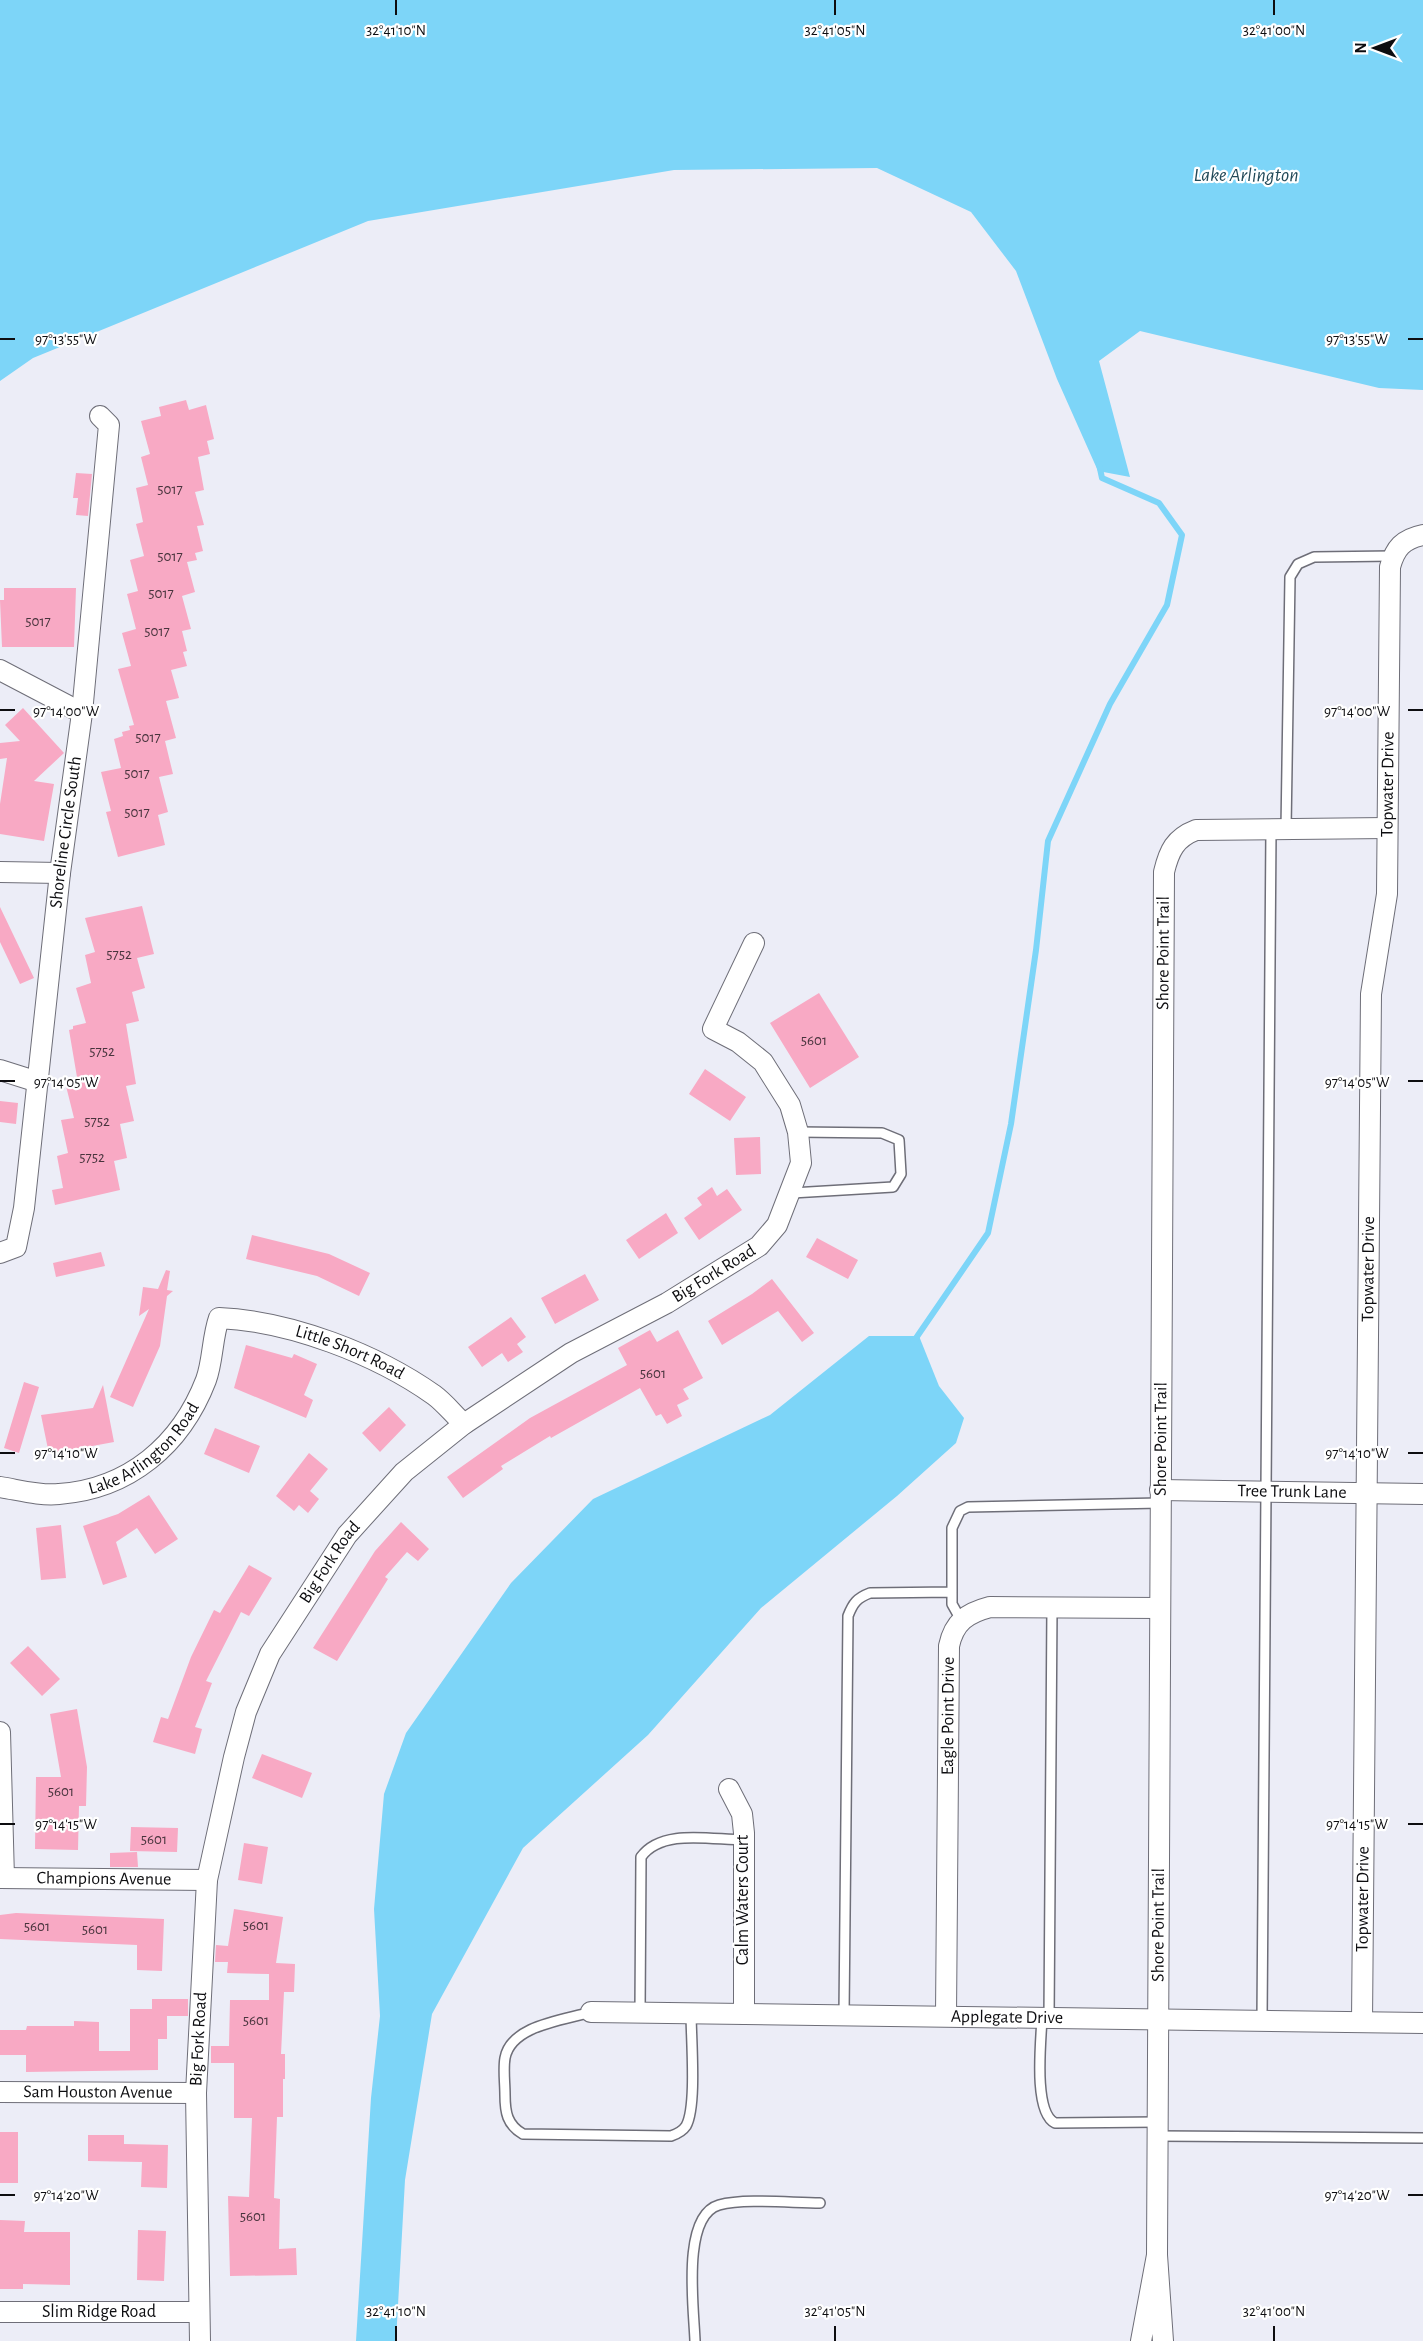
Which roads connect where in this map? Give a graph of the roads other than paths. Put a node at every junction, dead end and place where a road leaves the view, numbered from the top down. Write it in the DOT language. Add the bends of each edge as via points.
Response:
graph roads {
  1 [pos="100,416"];
  2 [pos="1423,535"];
  3 [pos="1393,556"];
  4 [pos="0,670"];
  5 [pos="82,713"];
  6 [pos="1387,828"];
  7 [pos="1279,829"];
  8 [pos="0,872"];
  9 [pos="60,873"];
  10 [pos="754,943"];
  11 [pos="0,1070"];
  12 [pos="38,1082"];
  13 [pos="798,1132"];
  14 [pos="792,1193"];
  15 [pos="5,1251"];
  16 [pos="219,1318"];
  17 [pos="464,1424"];
  18 [pos="0,1487"];
  19 [pos="1266,1492"];
  20 [pos="1366,1493"];
  21 [pos="1423,1494"];
  22 [pos="1160,1497"];
  23 [pos="952,1592"];
  24 [pos="1052,1607"];
  25 [pos="1160,1608"];
  26 [pos="961,1620"];
  27 [pos="0,1732"];
  28 [pos="729,1789"];
  29 [pos="744,1840"];
  30 [pos="2,1878"];
  31 [pos="207,1880"];
  32 [pos="591,2012"];
  33 [pos="640,2012"];
  34 [pos="692,2013"];
  35 [pos="744,2014"];
  36 [pos="844,2015"];
  37 [pos="946,2016"];
  38 [pos="1045,2018"];
  39 [pos="1158,2019"];
  40 [pos="1263,2020"];
  41 [pos="1362,2022"];
  42 [pos="1423,2023"];
  43 [pos="0,2092"];
  44 [pos="196,2093"];
  45 [pos="1157,2129"];
  46 [pos="1423,2138"];
  47 [pos="820,2203"];
  48 [pos="1157,2255"];
  49 [pos="0,2312"];
  50 [pos="199,2312"];
  51 [pos="200,2341"];
  52 [pos="694,2341"];
  53 [pos="1141,2341"];
  54 [pos="1163,2341"];
  1 -- 5 [label="street, Shoreline Circle South" via="109,425"];
  2 -- 3 [label="street" via="1403,542"];
  3 -- 6 [label="street, Topwater Drive"];
  3 -- 7 [label="lane" via="1314,556 1298,564 1290,577"];
  4 -- 5 [label="street"];
  5 -- 9 [label="street, Shoreline Circle South"];
  6 -- 7 [label="street, Shore Point Trail"];
  6 -- 20 [label="street, Topwater Drive" via="1387,894 1371,994"];
  7 -- 19 [label="lane"];
  7 -- 22 [label="street, Shore Point Trail" via="1196,830 1184,834 1168,854 1164,872"];
  8 -- 9 [label="street"];
  9 -- 12 [label="street, Shoreline Circle South"];
  10 -- 13 [label="street, Big Fork Road" via="713,1029 763,1062 790,1105"];
  11 -- 12 [label="street"];
  12 -- 15 [label="street, Shoreline Circle South" via="24,1208 16,1247"];
  13 -- 14 [label="street, Big Fork Road" via="801,1163"];
  13 -- 14 [label="lane" via="882,1133 899,1140 901,1174 893,1188"];
  14 -- 17 [label="street, Big Fork Road" via="777,1225 759,1246 667,1303 571,1353"];
  16 -- 17 [label="street, Little Short Road" via="280,1326 391,1368 436,1396"];
  16 -- 18 [label="street, Lake Arlington Road" via="206,1379 183,1425 161,1452 133,1473 95,1489 57,1495"];
  17 -- 31 [label="street, Big Fork Road" via="405,1472 347,1535 270,1654 246,1712"];
  19 -- 20 [label="street, Tree Trunk Lane"];
  19 -- 22 [label="street, Tree Trunk Lane"];
  19 -- 40 [label="lane"];
  20 -- 21 [label="street, Tree Trunk Lane"];
  20 -- 41 [label="street, Topwater Drive"];
  22 -- 23 [label="lane" via="968,1507 960,1511 952,1528"];
  22 -- 25 [label="street, Shore Point Trail"];
  23 -- 26 [label="lane" via="952,1604"];
  23 -- 36 [label="lane" via="870,1593 852,1604 848,1616"];
  24 -- 25 [label="street"];
  24 -- 26 [label="street" via="990,1607"];
  24 -- 38 [label="lane"];
  25 -- 39 [label="street, Shore Point Trail"];
  26 -- 37 [label="street, Eagle Point Drive" via="952,1631 949,1646"];
  27 -- 30 [label="street"];
  28 -- 29 [label="street, Calm Waters Court" via="742,1814"];
  29 -- 33 [label="lane" via="668,1839 647,1849 641,1857"];
  29 -- 35 [label="street, Calm Waters Court"];
  30 -- 31 [label="street, Champions Avenue"];
  31 -- 44 [label="street, Big Fork Road"];
  32 -- 33 [label="street, Applegate Drive"];
  32 -- 34 [label="lane" via="527,2031 509,2048 505,2057 505,2112 516,2130 523,2134 680,2133 692,2108"];
  33 -- 34 [label="street, Applegate Drive"];
  34 -- 35 [label="street, Applegate Drive"];
  35 -- 36 [label="street, Applegate Drive"];
  36 -- 37 [label="street, Applegate Drive"];
  37 -- 38 [label="street, Applegate Drive"];
  38 -- 39 [label="street, Applegate Drive"];
  38 -- 45 [label="lane" via="1041,2103 1049,2120"];
  39 -- 40 [label="street, Applegate Drive"];
  39 -- 45 [label="street, Shore Point Trail"];
  40 -- 41 [label="street, Applegate Drive"];
  41 -- 42 [label="street, Applegate Drive"];
  43 -- 44 [label="street, Sam Houston Avenue"];
  44 -- 50 [label="street, Big Fork Road"];
  45 -- 46 [label="lane"];
  45 -- 48 [label="street, Shore Point Trail"];
  47 -- 52 [label="lane" via="729,2203 708,2211 699,2222 694,2244"];
  48 -- 53 [label="street, Shore Point Trail"];
  48 -- 54 [label="street, Shore Point Trail"];
  49 -- 50 [label="street, Slim Ridge Road"];
  50 -- 51 [label="street, Big Fork Road"];
}
